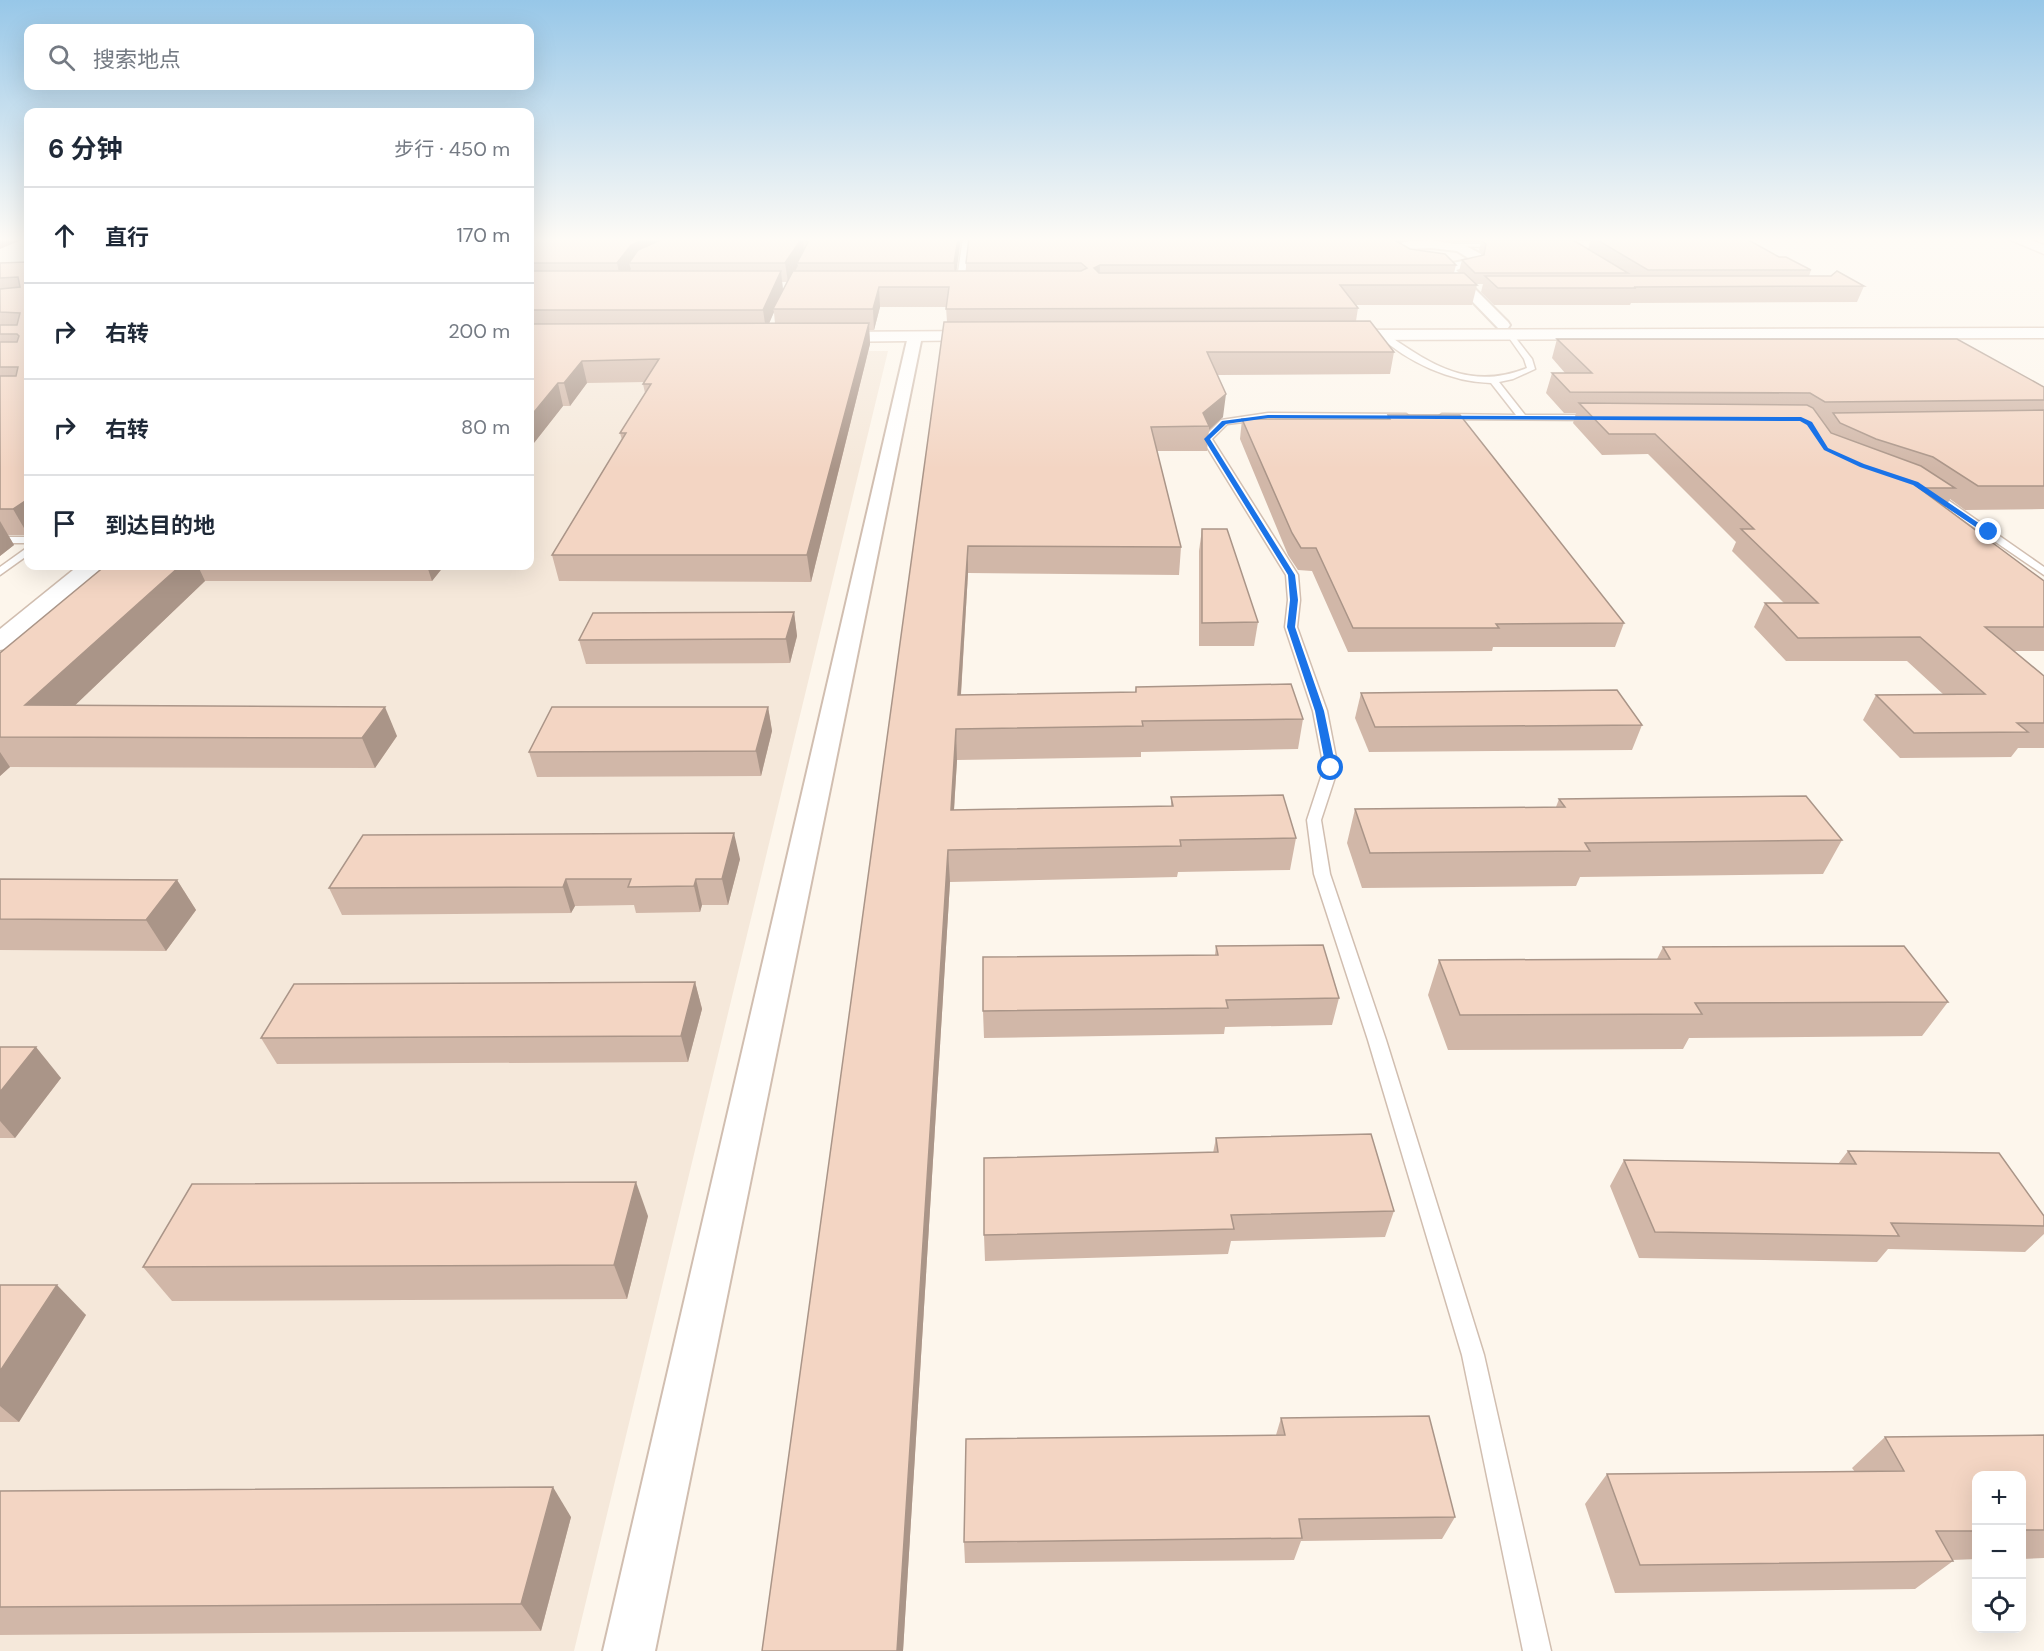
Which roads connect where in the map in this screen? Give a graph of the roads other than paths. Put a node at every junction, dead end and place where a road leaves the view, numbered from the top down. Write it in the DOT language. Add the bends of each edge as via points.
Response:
graph roads {
  1 [pos="1491,315"];
  2 [pos="2044,324"];
  3 [pos="1506,330"];
  4 [pos="2044,333"];
  5 [pos="1382,335"];
  6 [pos="915,336"];
  7 [pos="1492,380"];
  8 [pos="1523,418"];
  9 [pos="1609,418"];
  10 [pos="1916,483"];
  11 [pos="0,540"];
  12 [pos="24,540"];
  13 [pos="24,553"];
  14 [pos="61,570"];
  15 [pos="88,570"];
  16 [pos="0,572"];
  17 [pos="2044,572"];
  18 [pos="0,618"];
  19 [pos="0,642"];
  20 [pos="629,1651"];
  21 [pos="1537,1651"];
  1 -- 3 [label="street"];
  2 -- 3 [label="main road"];
  3 -- 4 [label="main road"];
  3 -- 5 [label="main road"];
  3 -- 5 [label="main road" via="1324,330"];
  3 -- 7 [label="lane" via="1531,369"];
  5 -- 7 [label="lane" via="1438,372"];
  6 -- 6 [label="main road" via="1003,332 808,332"];
  6 -- 20 [label="street"];
  7 -- 8 [label="lane"];
  8 -- 9 [label="lane"];
  8 -- 21 [label="lane" via="1268,416 1224,422 1207,439 1292,575 1291,627 1320,711 1331,768 1314,820 1322,874 1473,1355"];
  10 -- 17 [label="lane"];
  11 -- 12 [label="lane"];
  13 -- 16 [label="lane"];
  14 -- 18 [label="main road"];
  15 -- 19 [label="main road"];
}
